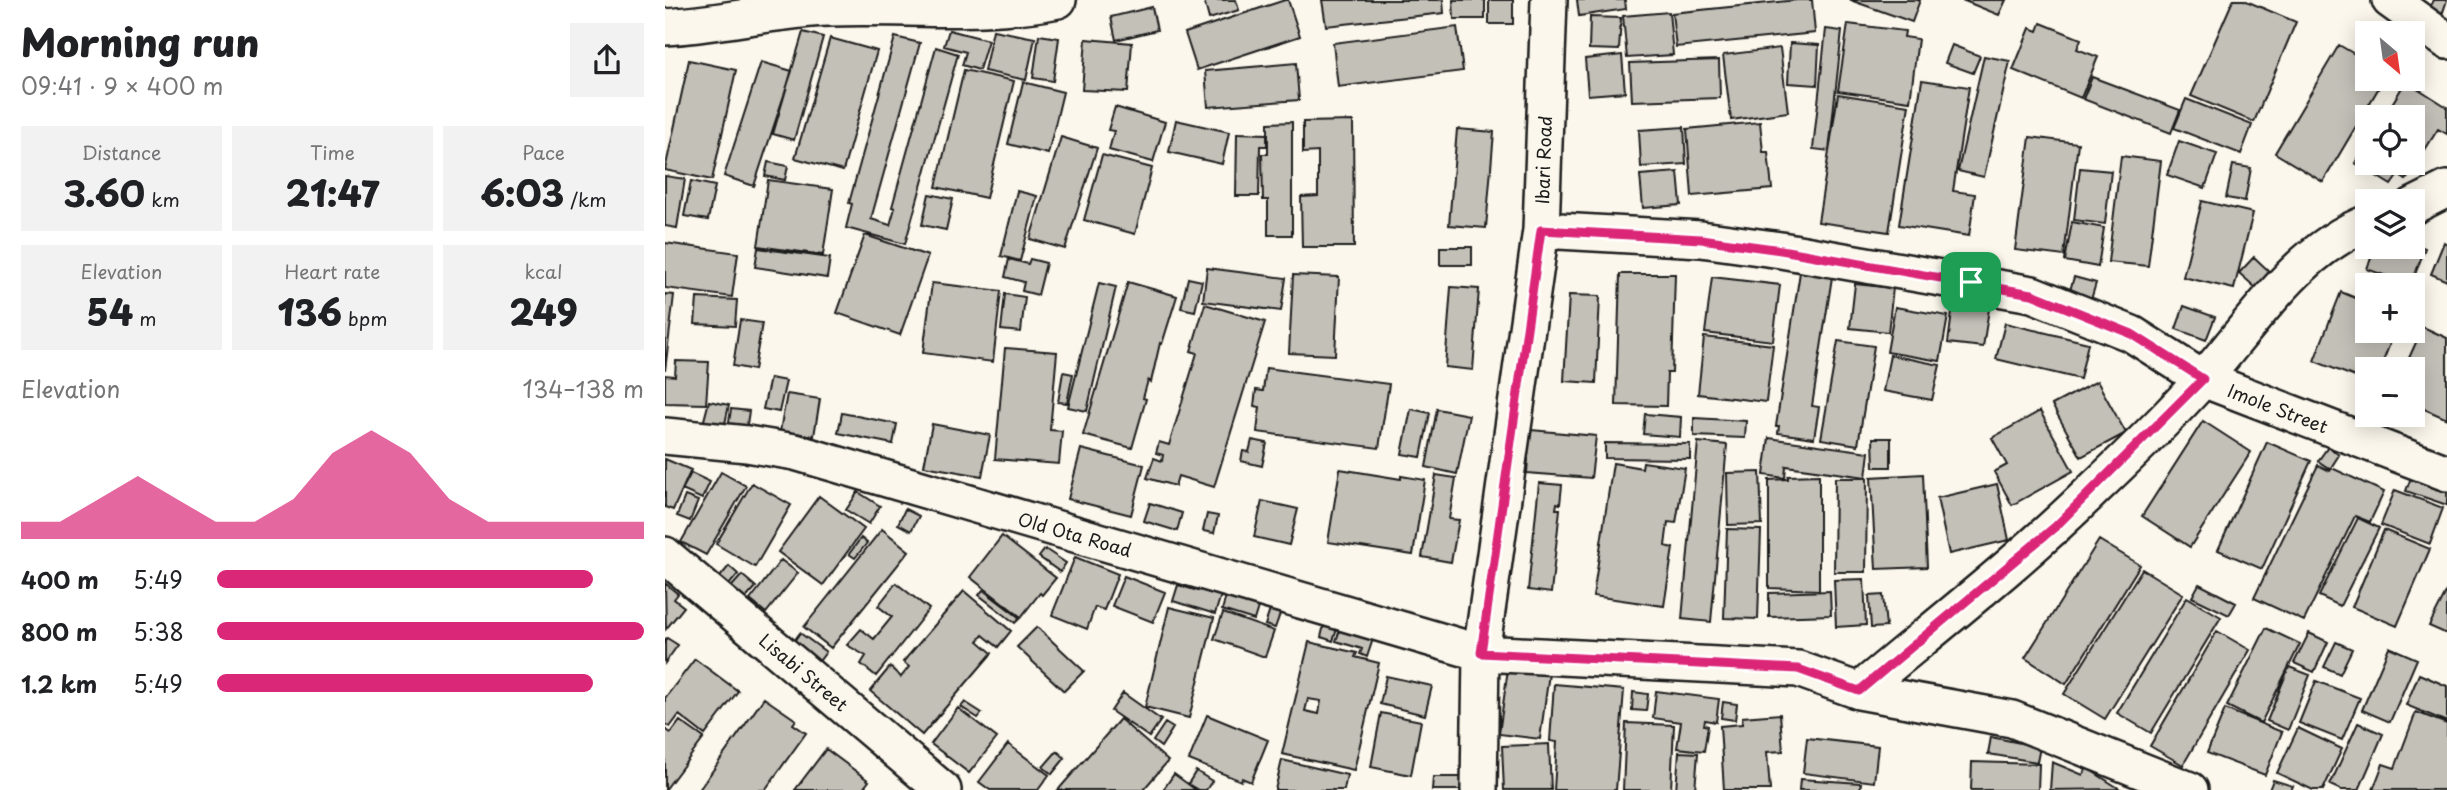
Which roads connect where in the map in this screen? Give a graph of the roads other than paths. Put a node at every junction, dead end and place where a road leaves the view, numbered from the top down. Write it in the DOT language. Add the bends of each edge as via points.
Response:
graph roads {
  1 [pos="1058,0"];
  2 [pos="1549,0"];
  3 [pos="2390,0"];
  4 [pos="665,27"];
  5 [pos="2447,41"];
  6 [pos="2447,189"];
  7 [pos="2425,200"];
  8 [pos="2355,228"];
  9 [pos="1541,230"];
  10 [pos="2203,379"];
  11 [pos="665,436"];
  12 [pos="2447,473"];
  13 [pos="665,555"];
  14 [pos="1481,653"];
  15 [pos="1859,691"];
  16 [pos="943,790"];
  17 [pos="1479,790"];
  18 [pos="2190,790"];
  1 -- 4 [label="street" via="1010,6 827,8"];
  2 -- 9 [label="street, Ibari Road"];
  3 -- 5 [label="street"];
  6 -- 7 [label="street"];
  8 -- 10 [label="street" via="2290,276"];
  9 -- 10 [label="street, Imole Street" via="1701,239 2032,294 2132,334"];
  9 -- 14 [label="street, Ibari Road"];
  10 -- 12 [label="street, Imole Street"];
  10 -- 15 [label="street" via="2056,526"];
  11 -- 14 [label="street, Old Ota Road" via="795,452"];
  13 -- 16 [label="street, Lisabi Street"];
  14 -- 15 [label="street, Old Ota Road" via="1798,669"];
  14 -- 17 [label="street, Ibari Road"];
  15 -- 18 [label="street, Old Ota Road" via="2012,719"];
}
